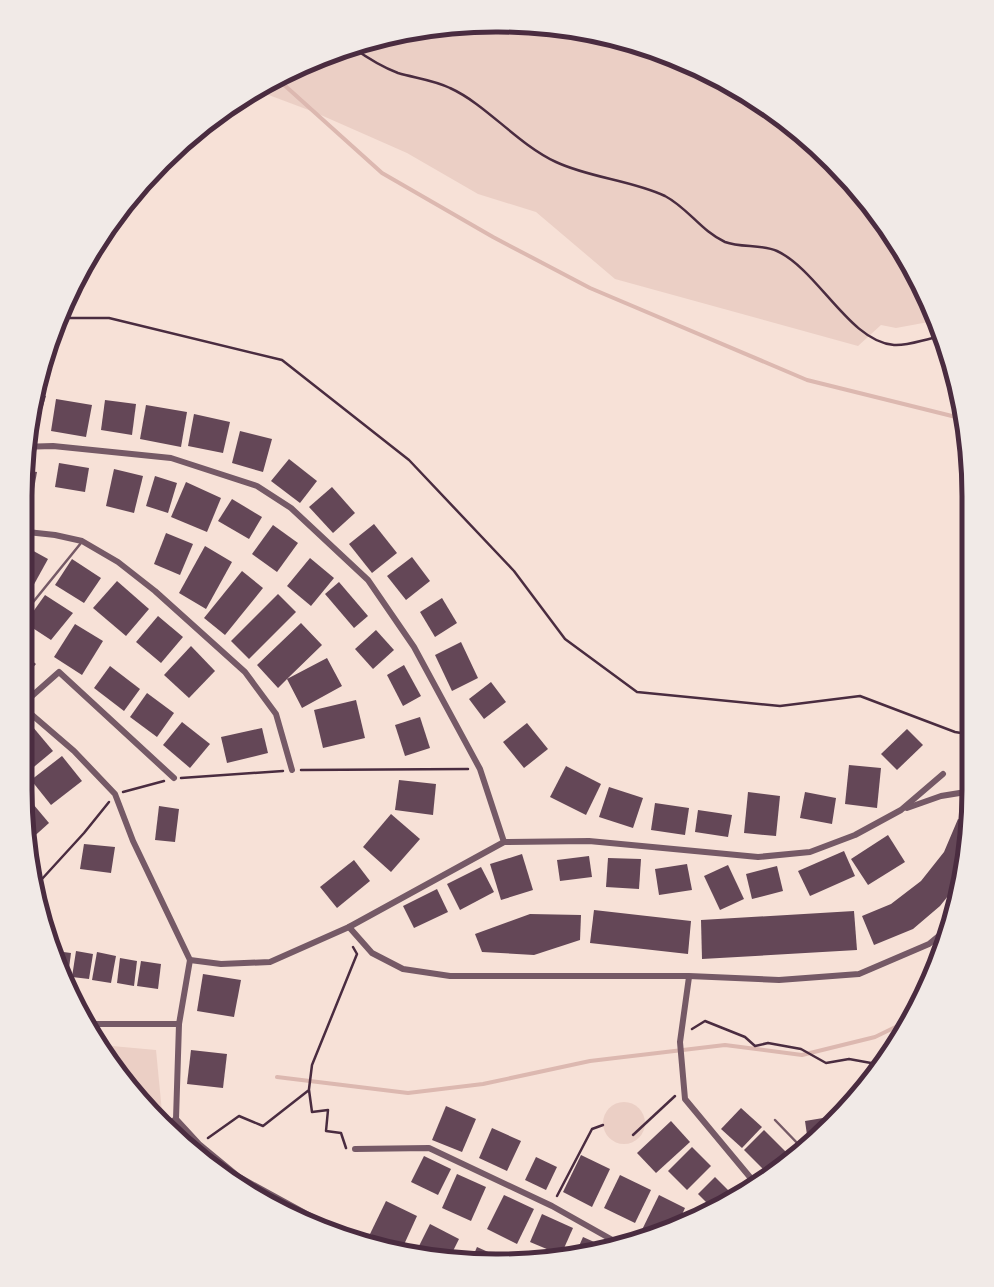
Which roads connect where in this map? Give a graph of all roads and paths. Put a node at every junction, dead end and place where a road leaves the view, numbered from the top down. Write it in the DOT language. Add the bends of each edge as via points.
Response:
graph roads {
  1 [pos="362,53"];
  2 [pos="68,318"];
  3 [pos="933,337"];
  4 [pos="35,447"];
  5 [pos="32,533"];
  6 [pos="82,542"];
  7 [pos="32,603"];
  8 [pos="32,697"];
  9 [pos="32,712"];
  10 [pos="962,733"];
  11 [pos="292,770"];
  12 [pos="943,774"];
  13 [pos="174,778"];
  14 [pos="962,793"];
  15 [pos="115,794"];
  16 [pos="901,810"];
  17 [pos="504,842"];
  18 [pos="41,880"];
  19 [pos="350,927"];
  20 [pos="938,937"];
  21 [pos="357,954"];
  22 [pos="190,960"];
  23 [pos="689,976"];
  24 [pos="96,1024"];
  25 [pos="179,1024"];
  26 [pos="692,1029"];
  27 [pos="873,1063"];
  28 [pos="683,1088"];
  29 [pos="308,1090"];
  30 [pos="176,1119"];
  31 [pos="774,1120"];
  32 [pos="173,1121"];
  33 [pos="603,1125"];
  34 [pos="633,1135"];
  35 [pos="199,1144"];
  36 [pos="798,1144"];
  37 [pos="356,1149"];
  38 [pos="232,1171"];
  39 [pos="751,1178"];
  40 [pos="254,1185"];
  41 [pos="552,1206"];
  42 [pos="301,1211"];
  43 [pos="613,1240"];
  1 -- 3 [label="path" via="449,88 557,162 664,196 728,243 775,250 800,265 857,327 885,344"];
  2 -- 10 [label="path" via="109,318 282,360 409,460 514,571 565,639 637,692 780,706 860,696"];
  4 -- 17 [label="street" via="171,458 257,486 290,508 368,580 414,646 480,770"];
  5 -- 6 [label="street"];
  6 -- 7 [label="lane"];
  6 -- 11 [label="street" via="155,591 244,672 276,714"];
  8 -- 13 [label="street" via="59,672"];
  9 -- 15 [label="street"];
  12 -- 16 [label="street"];
  14 -- 16 [label="street"];
  15 -- 18 [label="path"];
  15 -- 22 [label="street"];
  16 -- 17 [label="street" via="810,852 758,857 620,843"];
  17 -- 19 [label="street"];
  19 -- 22 [label="street" via="270,962"];
  19 -- 23 [label="street" via="372,953 403,969 450,976"];
  20 -- 23 [label="street" via="859,974 779,980"];
  21 -- 29 [label="path"];
  22 -- 25 [label="street"];
  23 -- 28 [label="street" via="680,1042"];
  24 -- 25 [label="street"];
  25 -- 30 [label="street"];
  26 -- 27 [label="path" via="706,1022 755,1046 800,1049 826,1063 849,1058"];
  28 -- 34 [label="path"];
  28 -- 39 [label="street" via="685,1100"];
  29 -- 35 [label="path" via="264,1126 240,1116"];
  29 -- 37 [label="path" via="312,1112 328,1110 326,1130 341,1133 347,1151"];
  30 -- 32 [label="street"];
  30 -- 35 [label="street"];
  31 -- 36 [label="lane"];
  33 -- 41 [label="path" via="592,1129"];
  35 -- 38 [label="street"];
  37 -- 41 [label="street" via="429,1148"];
  40 -- 42 [label="street"];
  41 -- 43 [label="street"];
}
